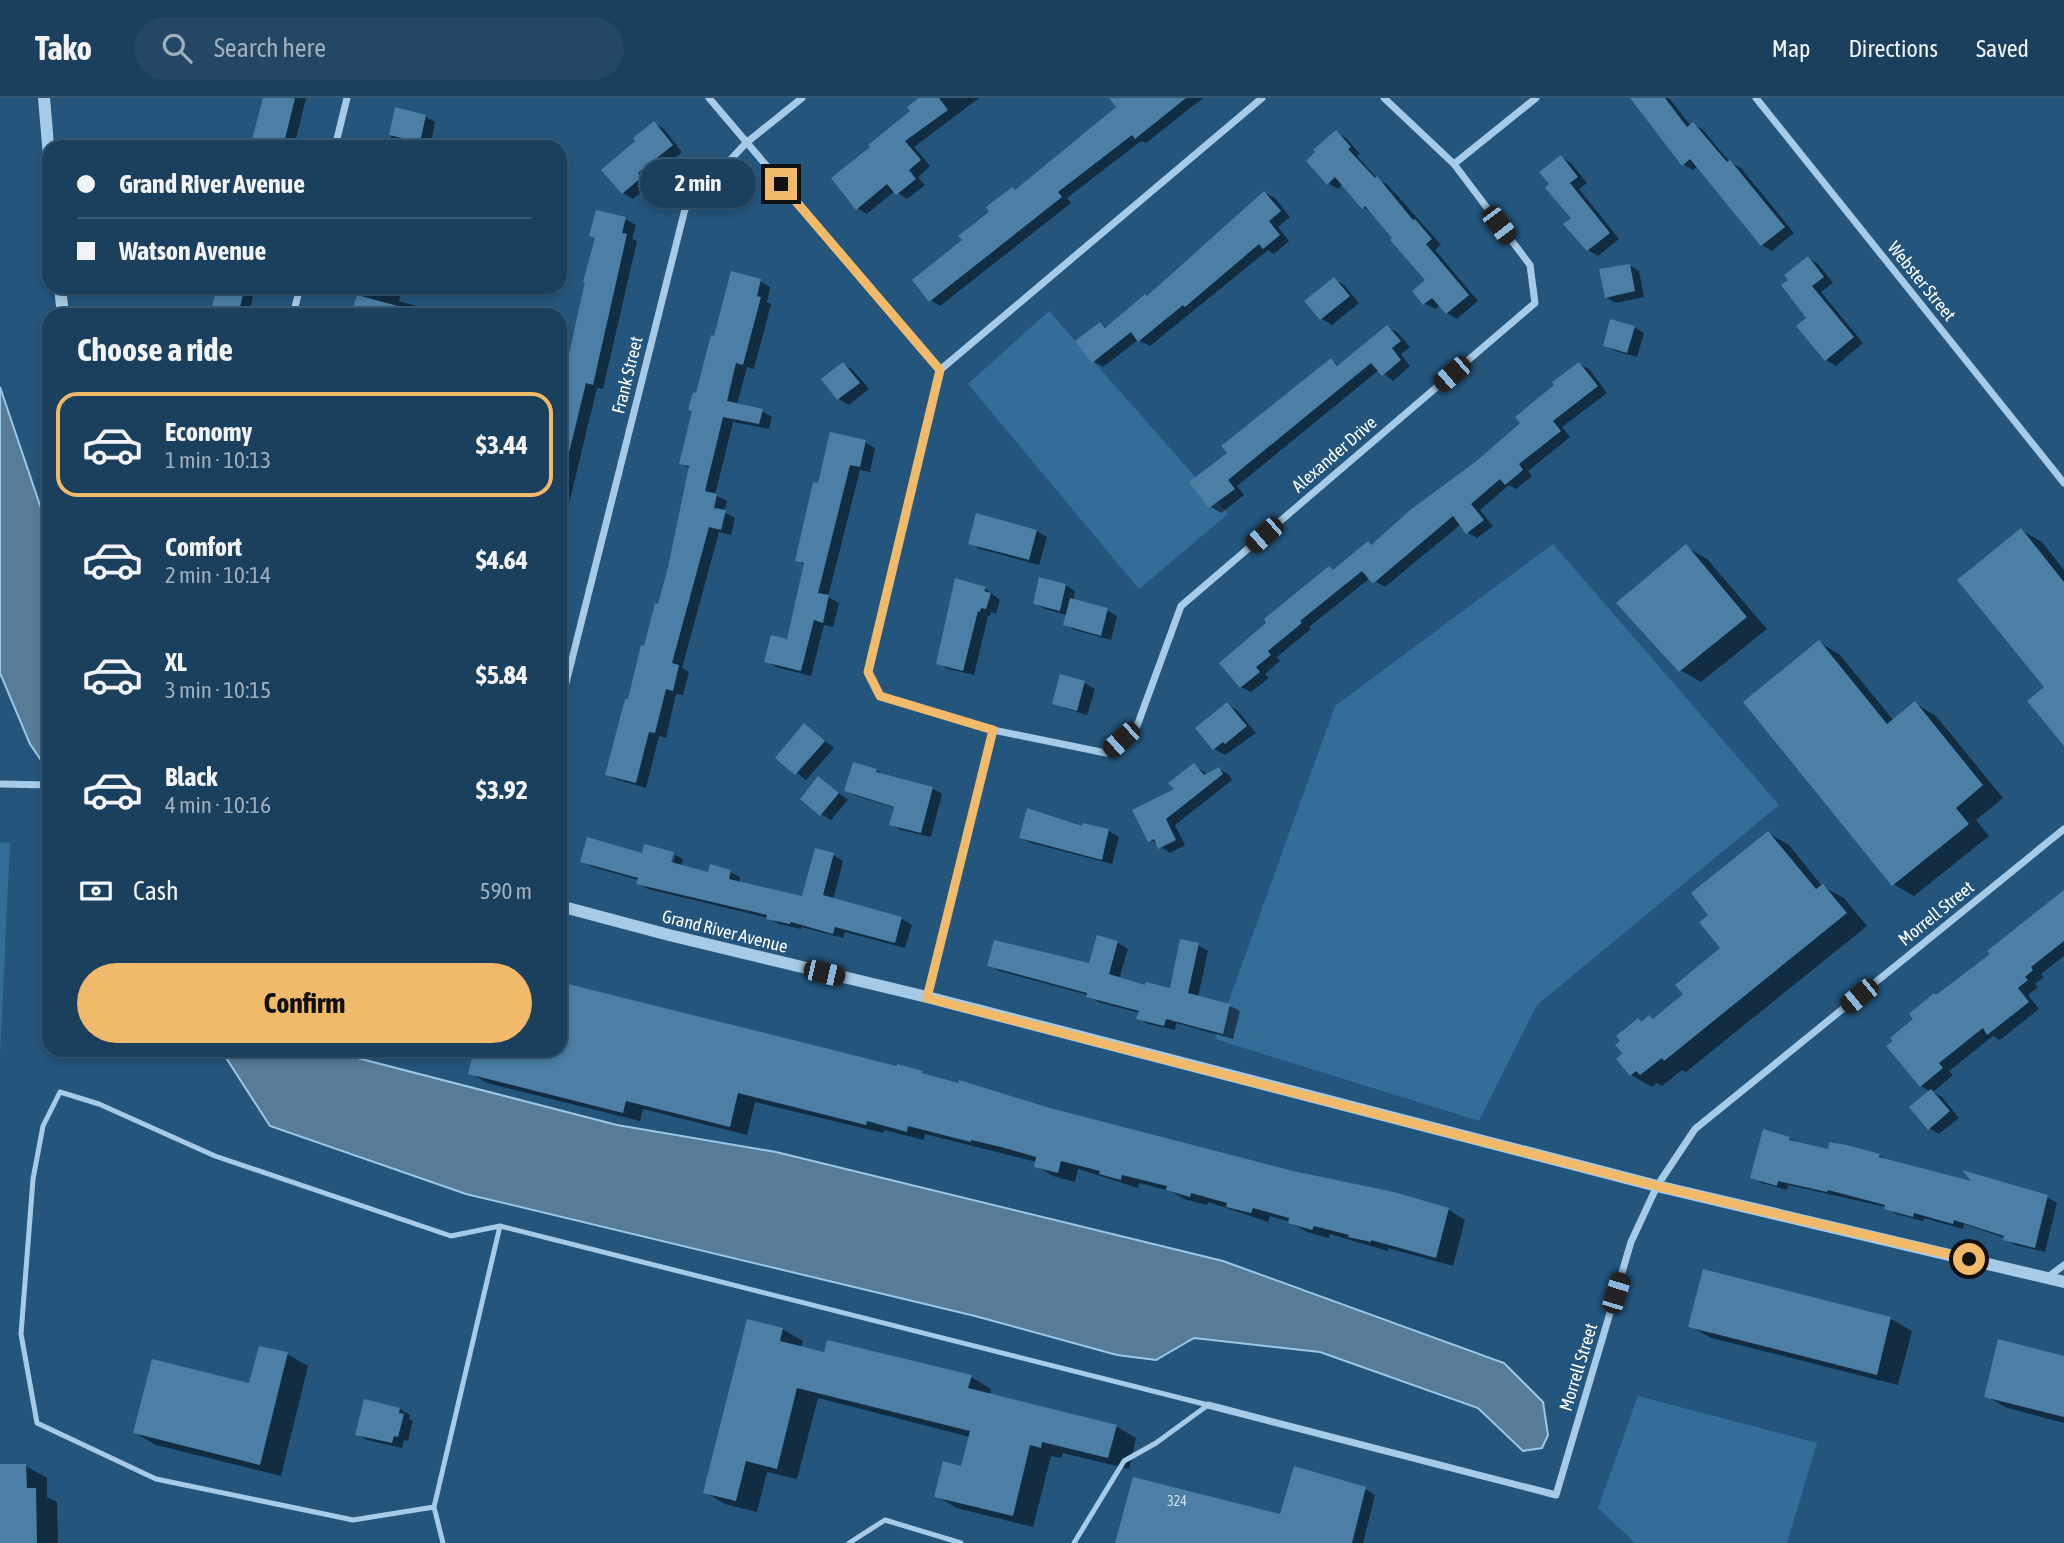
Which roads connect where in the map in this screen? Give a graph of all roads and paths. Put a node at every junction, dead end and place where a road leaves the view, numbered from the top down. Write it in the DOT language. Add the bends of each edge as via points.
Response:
graph roads {
  1 [pos="44,98"];
  2 [pos="347,98"];
  3 [pos="709,98"];
  4 [pos="802,98"];
  5 [pos="1262,98"];
  6 [pos="1384,98"];
  7 [pos="1536,98"];
  8 [pos="1756,98"];
  9 [pos="48,140"];
  10 [pos="337,140"];
  11 [pos="746,143"];
  12 [pos="1454,164"];
  13 [pos="940,370"];
  14 [pos="2064,483"];
  15 [pos="567,678"];
  16 [pos="993,730"];
  17 [pos="0,783"];
  18 [pos="42,785"];
  19 [pos="2064,828"];
  20 [pos="567,908"];
  21 [pos="927,998"];
  22 [pos="1657,1186"];
  23 [pos="500,1226"];
  24 [pos="2064,1265"];
  25 [pos="2047,1278"];
  26 [pos="2064,1282"];
  27 [pos="1208,1405"];
  28 [pos="434,1507"];
  29 [pos="443,1543"];
  30 [pos="849,1543"];
  31 [pos="961,1543"];
  32 [pos="1074,1543"];
  1 -- 9 [label="street"];
  2 -- 10 [label="street"];
  3 -- 11 [label="street"];
  4 -- 11 [label="street, Frank Street"];
  5 -- 13 [label="street"];
  6 -- 12 [label="street, Alexander Drive"];
  7 -- 12 [label="street"];
  8 -- 14 [label="street, Webster Street"];
  11 -- 13 [label="street"];
  11 -- 15 [label="street, Frank Street" via="685,209"];
  12 -- 16 [label="street, Alexander Drive" via="1530,265 1535,303 1181,606 1137,726 1106,754"];
  13 -- 16 [label="street, Alexander Drive" via="868,672 880,696"];
  16 -- 21 [label="street"];
  17 -- 18 [label="street"];
  19 -- 22 [label="street, Morrell Street" via="1695,1129"];
  20 -- 21 [label="street, Grand River Avenue"];
  21 -- 22 [label="street, Grand River Avenue"];
  22 -- 25 [label="street, Grand River Avenue"];
  22 -- 27 [label="street, Morrell Street" via="1631,1242 1556,1495"];
  23 -- 27 [label="lane"];
  23 -- 28 [label="lane"];
  23 -- 28 [label="lane" via="451,1236 215,1156 99,1104 60,1092 43,1126 33,1179 20,1334 37,1423 156,1479 353,1520"];
  24 -- 25 [label="street"];
  25 -- 26 [label="street, Grand River Avenue"];
  27 -- 32 [label="lane" via="1124,1461"];
  28 -- 29 [label="lane"];
  30 -- 31 [label="lane" via="885,1520"];
}
